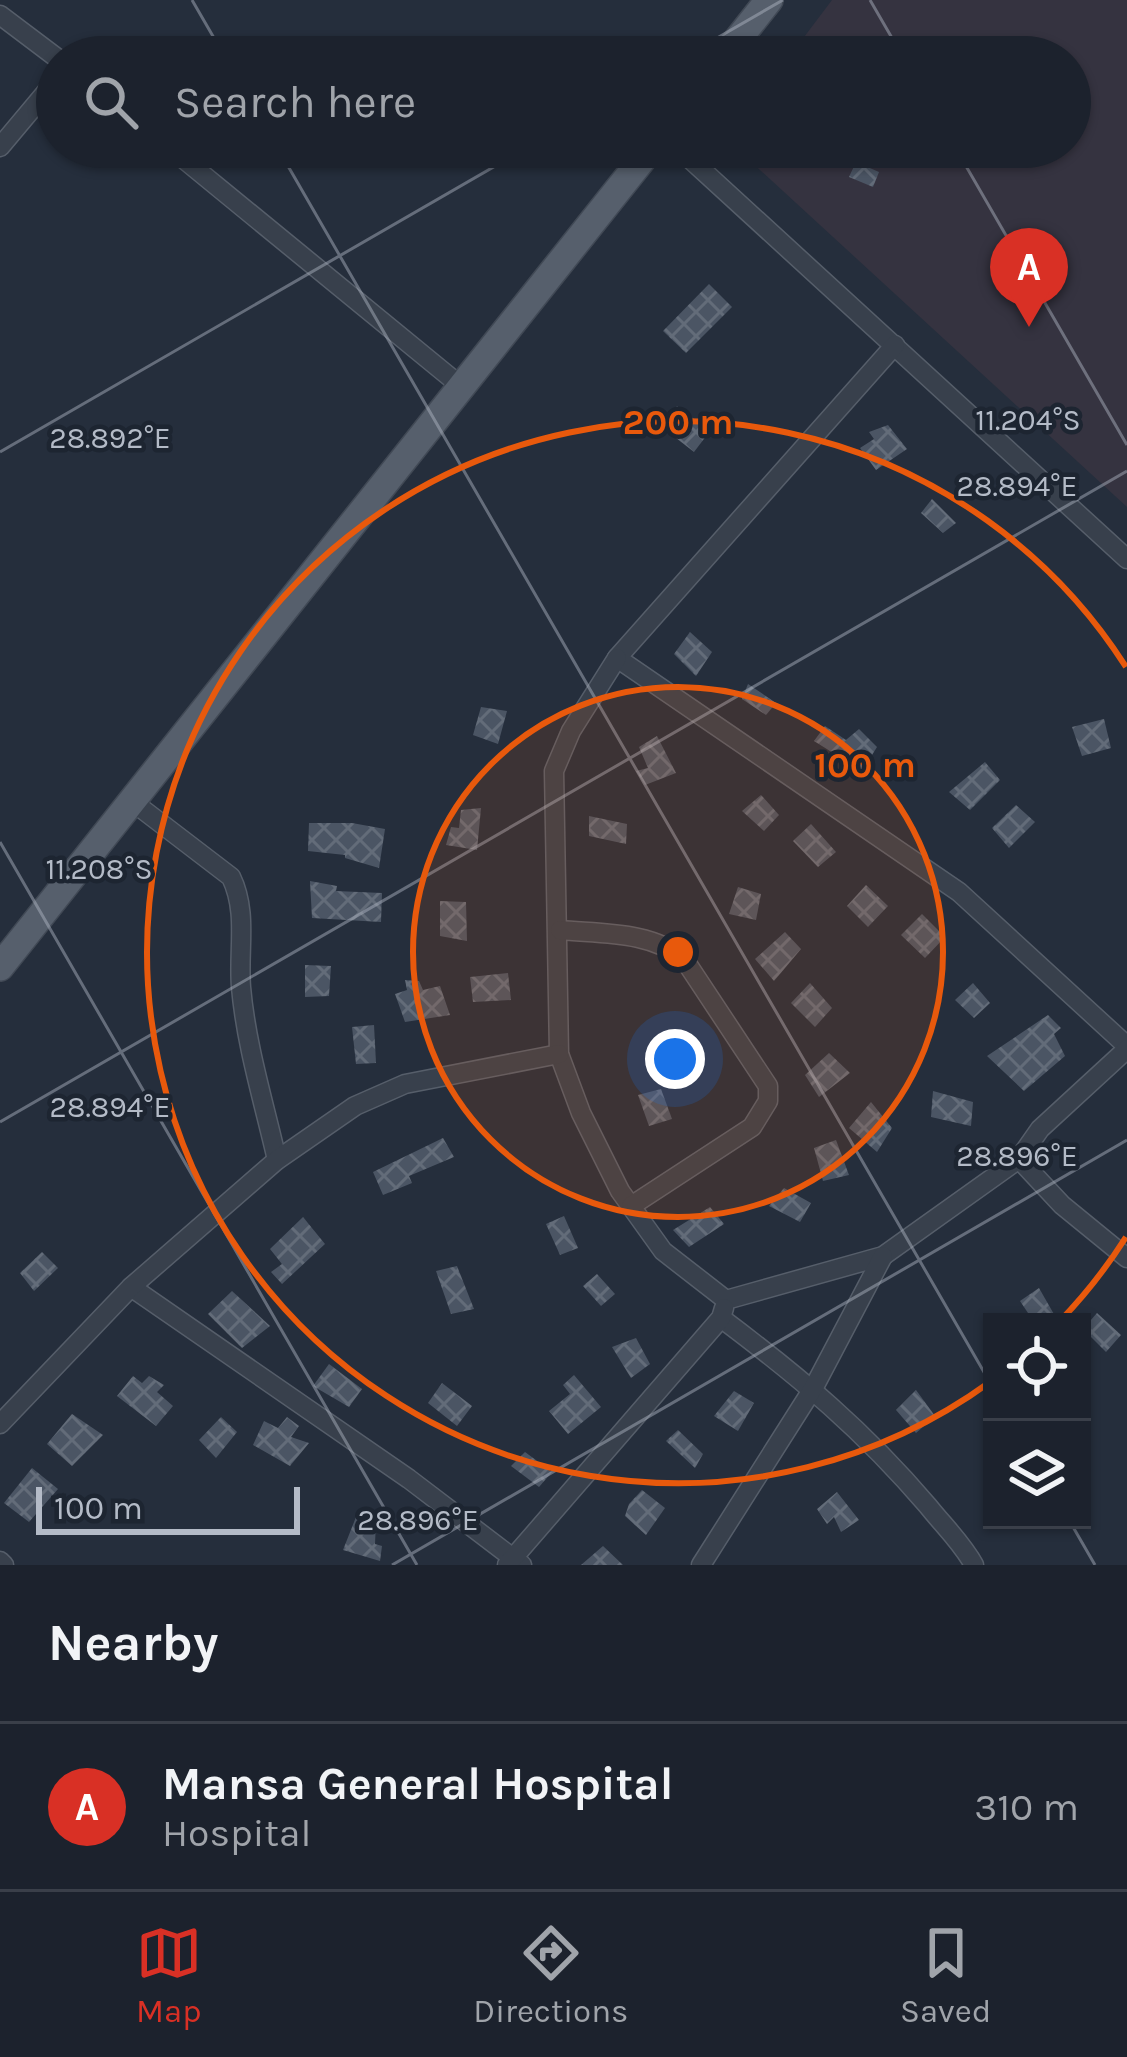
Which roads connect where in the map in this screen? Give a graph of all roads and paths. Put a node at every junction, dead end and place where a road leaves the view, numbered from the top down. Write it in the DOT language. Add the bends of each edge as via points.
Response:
graph roads {
  1 [pos="769,0"];
  2 [pos="0,15"];
  3 [pos="741,36"];
  4 [pos="36,42"];
  5 [pos="36,104"];
  6 [pos="0,147"];
  7 [pos="195,168"];
  8 [pos="635,168"];
  9 [pos="700,168"];
  10 [pos="895,345"];
  11 [pos="461,387"];
  12 [pos="1127,559"];
  13 [pos="617,658"];
  14 [pos="133,802"];
  15 [pos="560,930"];
  16 [pos="0,967"];
  17 [pos="1127,1047"];
  18 [pos="559,1054"];
  19 [pos="1019,1159"];
  20 [pos="277,1160"];
  21 [pos="631,1206"];
  22 [pos="883,1256"];
  23 [pos="1127,1258"];
  24 [pos="131,1287"];
  25 [pos="724,1309"];
  26 [pos="814,1387"];
  27 [pos="0,1424"];
  28 [pos="514,1563"];
  29 [pos="701,1565"];
  30 [pos="974,1565"];
  1 -- 3 [label="main road"];
  2 -- 4 [label="street"];
  5 -- 6 [label="street"];
  7 -- 11 [label="street"];
  8 -- 11 [label="main road"];
  9 -- 10 [label="street"];
  10 -- 12 [label="street"];
  10 -- 13 [label="street"];
  11 -- 14 [label="main road"];
  13 -- 15 [label="street" via="554,770"];
  13 -- 17 [label="street" via="958,892"];
  14 -- 16 [label="main road"];
  14 -- 20 [label="street" via="238,890 248,1036"];
  15 -- 18 [label="street"];
  15 -- 21 [label="street" via="669,946 768,1086 752,1127"];
  17 -- 19 [label="street"];
  18 -- 20 [label="street" via="406,1084 356,1106"];
  18 -- 21 [label="street"];
  19 -- 22 [label="street"];
  19 -- 23 [label="street"];
  20 -- 24 [label="street"];
  21 -- 25 [label="street" via="663,1251"];
  22 -- 25 [label="street"];
  22 -- 26 [label="street"];
  24 -- 27 [label="street"];
  24 -- 28 [label="street" via="409,1479"];
  25 -- 26 [label="street"];
  25 -- 28 [label="street"];
  26 -- 29 [label="street"];
  26 -- 30 [label="street" via="892,1463"];
}
